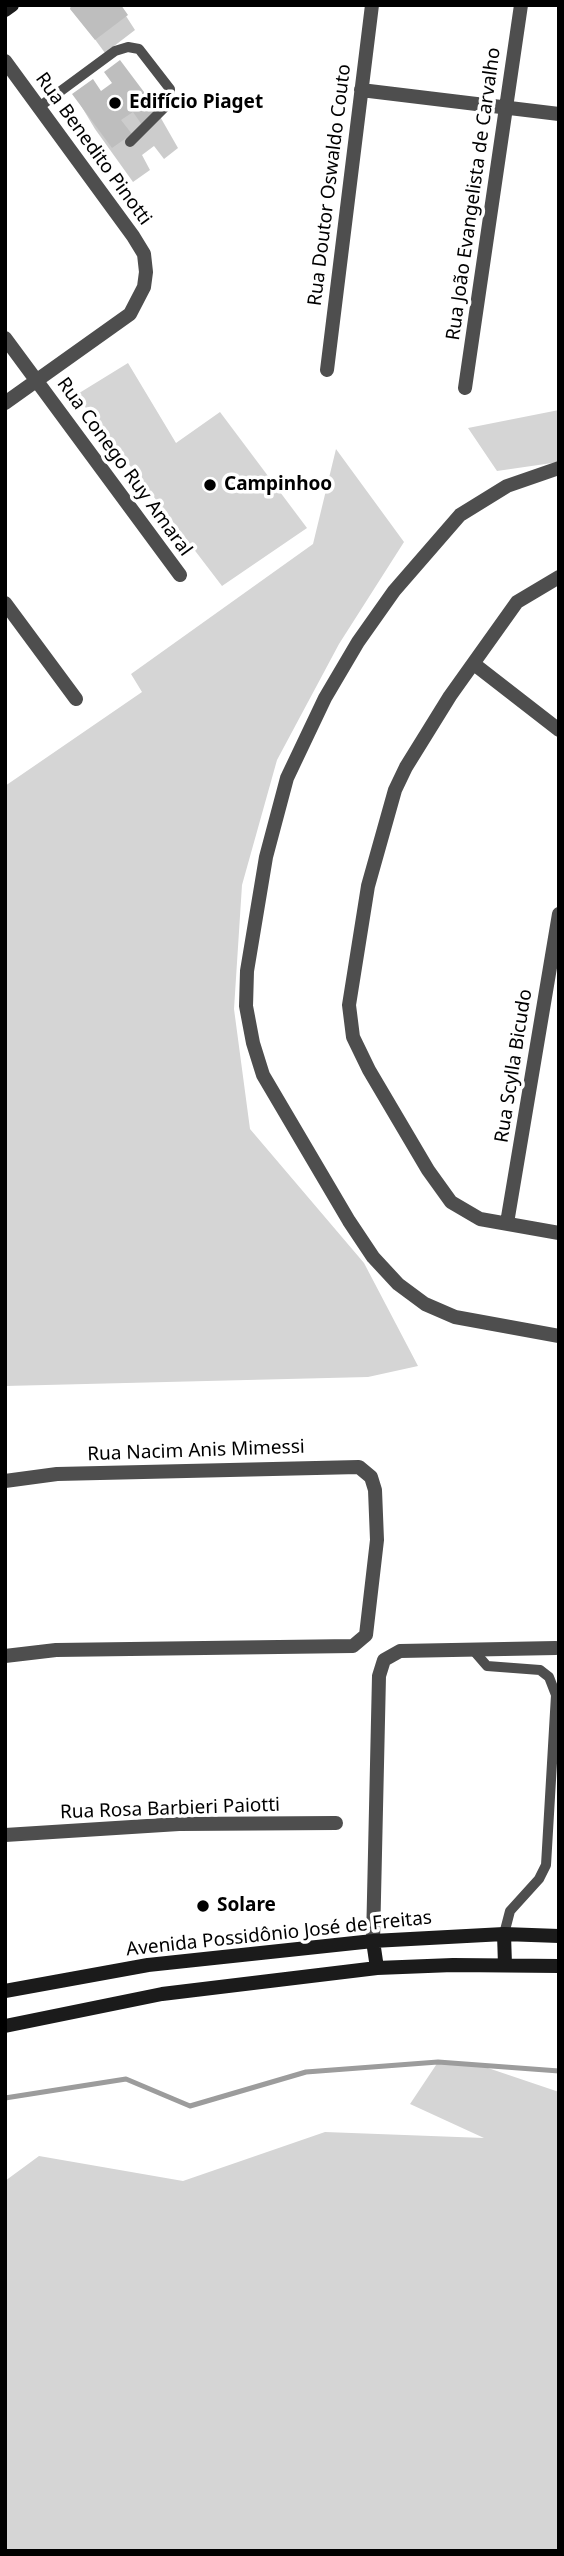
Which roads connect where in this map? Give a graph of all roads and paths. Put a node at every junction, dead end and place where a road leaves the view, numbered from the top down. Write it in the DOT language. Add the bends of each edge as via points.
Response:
graph roads {
  1 [pos="12,5"];
  2 [pos="372,5"];
  3 [pos="521,5"];
  4 [pos="5,10"];
  5 [pos="5,61"];
  6 [pos="360,90"];
  7 [pos="39,107"];
  8 [pos="505,107"];
  9 [pos="559,114"];
  10 [pos="130,142"];
  11 [pos="5,338"];
  12 [pos="327,370"];
  13 [pos="37,380"];
  14 [pos="465,388"];
  15 [pos="5,403"];
  16 [pos="559,468"];
  17 [pos="180,575"];
  18 [pos="559,577"];
  19 [pos="5,603"];
  20 [pos="474,664"];
  21 [pos="76,699"];
  22 [pos="559,730"];
  23 [pos="559,914"];
  24 [pos="557,938"];
  25 [pos="508,1223"];
  26 [pos="559,1233"];
  27 [pos="559,1336"];
  28 [pos="5,1481"];
  29 [pos="556,1648"];
  30 [pos="474,1651"];
  31 [pos="5,1656"];
  32 [pos="336,1823"];
  33 [pos="5,1835"];
  34 [pos="504,1934"];
  35 [pos="559,1936"];
  36 [pos="373,1941"];
  37 [pos="505,1965"];
  38 [pos="559,1966"];
  39 [pos="377,1968"];
  40 [pos="5,1992"];
  41 [pos="5,2026"];
  1 -- 4 [label="street"];
  2 -- 6 [label="street, Rua Doutor Oswaldo Couto"];
  3 -- 8 [label="street, Rua João Evangelista de Carvalho"];
  5 -- 7 [label="street, Rua Benedito Pinotti"];
  6 -- 8 [label="street"];
  6 -- 12 [label="street, Rua Doutor Oswaldo Couto"];
  7 -- 10 [label="lane" via="115,51 139,49 170,89 170,102"];
  7 -- 13 [label="street, Rua Benedito Pinotti" via="133,236 144,254 146,272 130,314"];
  8 -- 9 [label="street"];
  8 -- 14 [label="street, Rua João Evangelista de Carvalho"];
  11 -- 13 [label="street, Rua Conego Ruy Amaral"];
  13 -- 15 [label="street, Rua Benedito Pinotti"];
  13 -- 17 [label="street, Rua Conego Ruy Amaral"];
  16 -- 27 [label="street" via="507,486 460,515 394,591 325,698 287,778 270,844 247,971 246,1006 263,1075 349,1221 398,1284 425,1304 455,1317"];
  18 -- 20 [label="street" via="517,602"];
  19 -- 21 [label="street"];
  20 -- 22 [label="street"];
  20 -- 25 [label="street" via="422,738 395,790 368,886 349,1005 353,1037 369,1070 451,1202 480,1219"];
  23 -- 24 [label="street, Rua Scylla Bicudo"];
  24 -- 25 [label="street, Rua Scylla Bicudo"];
  25 -- 26 [label="street"];
  28 -- 31 [label="street, Rua Nacim Anis Mimessi" via="57,1474 350,1466 367,1471 375,1490 377,1540 366,1635 353,1646 56,1650"];
  29 -- 30 [label="street"];
  30 -- 34 [label="lane" via="487,1667 540,1670 550,1677 555,1695 546,1865 510,1911"];
  30 -- 36 [label="street" via="400,1651 384,1660 379,1675"];
  32 -- 33 [label="street, Rua Rosa Barbieri Paiotti" via="179,1824"];
  34 -- 35 [label="street, Avenida Possidônio José de Freitas"];
  34 -- 36 [label="street, Avenida Possidônio José de Freitas"];
  34 -- 37 [label="street"];
  36 -- 39 [label="street"];
  36 -- 40 [label="street, Avenida Possidônio José de Freitas" via="148,1965"];
  37 -- 38 [label="street"];
  37 -- 39 [label="street"];
  39 -- 41 [label="street" via="162,1994"];
}
